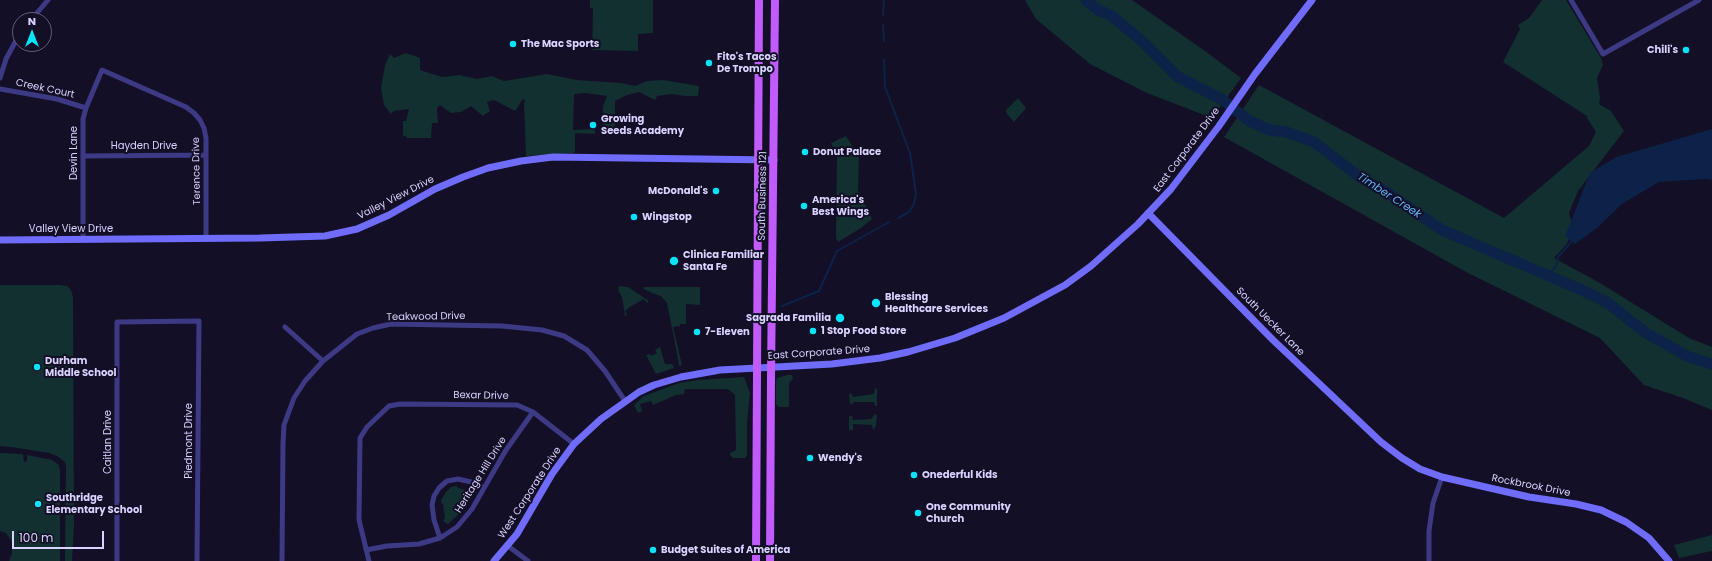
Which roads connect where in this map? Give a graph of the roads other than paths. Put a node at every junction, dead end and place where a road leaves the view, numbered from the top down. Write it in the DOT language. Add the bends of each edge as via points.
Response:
graph roads {
  1 [pos="48,0"];
  2 [pos="759,0"];
  3 [pos="775,0"];
  4 [pos="1312,0"];
  5 [pos="1571,0"];
  6 [pos="1699,0"];
  7 [pos="37,12"];
  8 [pos="12,48"];
  9 [pos="102,70"];
  10 [pos="0,78"];
  11 [pos="0,89"];
  12 [pos="86,108"];
  13 [pos="206,155"];
  14 [pos="83,156"];
  15 [pos="758,160"];
  16 [pos="774,160"];
  17 [pos="1148,213"];
  18 [pos="83,239"];
  19 [pos="206,239"];
  20 [pos="0,240"];
  21 [pos="199,321"];
  22 [pos="284,327"];
  23 [pos="323,361"];
  24 [pos="757,368"];
  25 [pos="771,368"];
  26 [pos="625,401"];
  27 [pos="533,412"];
  28 [pos="1381,442"];
  29 [pos="574,444"];
  30 [pos="1442,477"];
  31 [pos="484,488"];
  32 [pos="440,538"];
  33 [pos="756,538"];
  34 [pos="771,538"];
  35 [pos="508,546"];
  36 [pos="366,550"];
  37 [pos="117,561"];
  38 [pos="197,561"];
  39 [pos="282,561"];
  40 [pos="368,561"];
  41 [pos="494,561"];
  42 [pos="528,561"];
  43 [pos="756,561"];
  44 [pos="770,561"];
  45 [pos="1429,561"];
  46 [pos="1669,561"];
  1 -- 7 [label="street"];
  2 -- 15 [label="main road, South Business 121"];
  3 -- 16 [label="main road, South Business 121"];
  4 -- 17 [label="street, East Corporate Drive" via="1171,190"];
  5 -- 6 [label="street" via="1603,54"];
  8 -- 10 [label="street"];
  9 -- 12 [label="street, Devin Lane"];
  9 -- 13 [label="street, Terence Drive" via="186,107 194,113 204,128"];
  11 -- 12 [label="street, Creek Court" via="57,99"];
  12 -- 14 [label="street, Devin Lane" via="83,119"];
  13 -- 14 [label="street, Hayden Drive"];
  13 -- 19 [label="street, Terence Drive"];
  14 -- 18 [label="street, Devin Lane"];
  15 -- 16 [label="street, Valley View Drive"];
  15 -- 19 [label="street, Valley View Drive" via="553,157 525,160 488,168 463,177 376,221 342,233 304,237"];
  15 -- 24 [label="main road, South Business 121"];
  16 -- 25 [label="main road, South Business 121"];
  17 -- 25 [label="street, East Corporate Drive" via="1091,266 1065,285 1016,313 979,329 922,348 880,358"];
  17 -- 28 [label="street, South Uecker Lane" via="1273,340"];
  18 -- 19 [label="street, Valley View Drive"];
  18 -- 20 [label="street, Valley View Drive"];
  21 -- 37 [label="street, Caitlan Drive" via="117,322"];
  21 -- 38 [label="street, Piedmont Drive"];
  22 -- 23 [label="street"];
  23 -- 26 [label="street, Teakwood Drive" via="357,334 391,324 502,326 542,330 564,336 592,355"];
  23 -- 39 [label="street, Teakwood Drive" via="294,398 284,425"];
  24 -- 25 [label="street, East Corporate Drive"];
  24 -- 26 [label="street, West Corporate Drive" via="720,370 681,377 654,385"];
  24 -- 33 [label="main road, South Business 121"];
  25 -- 34 [label="main road, South Business 121"];
  26 -- 29 [label="street, West Corporate Drive" via="601,418"];
  27 -- 29 [label="street, Bexar Drive"];
  27 -- 31 [label="street, Heritage Hill Drive" via="506,450"];
  27 -- 36 [label="street, Bexar Drive" via="517,405 400,404 389,406 378,415 360,438 359,520"];
  28 -- 30 [label="street, Rockbrook Drive" via="1420,469"];
  29 -- 35 [label="street, West Corporate Drive" via="552,474"];
  30 -- 45 [label="street" via="1433,503 1429,531"];
  30 -- 46 [label="street, Rockbrook Drive" via="1529,498 1600,510 1626,522 1650,538"];
  31 -- 32 [label="street, Heritage Hill Drive" via="472,509 457,527"];
  31 -- 32 [label="street" via="458,479 447,481 439,488 432,505"];
  32 -- 36 [label="street, Heritage Hill Drive" via="419,544"];
  33 -- 34 [label="main road"];
  33 -- 43 [label="main road, South Business 121"];
  34 -- 44 [label="main road, South Business 121"];
  35 -- 41 [label="street, West Corporate Drive"];
  35 -- 42 [label="street"];
  36 -- 40 [label="street, Bexar Drive"];
}
